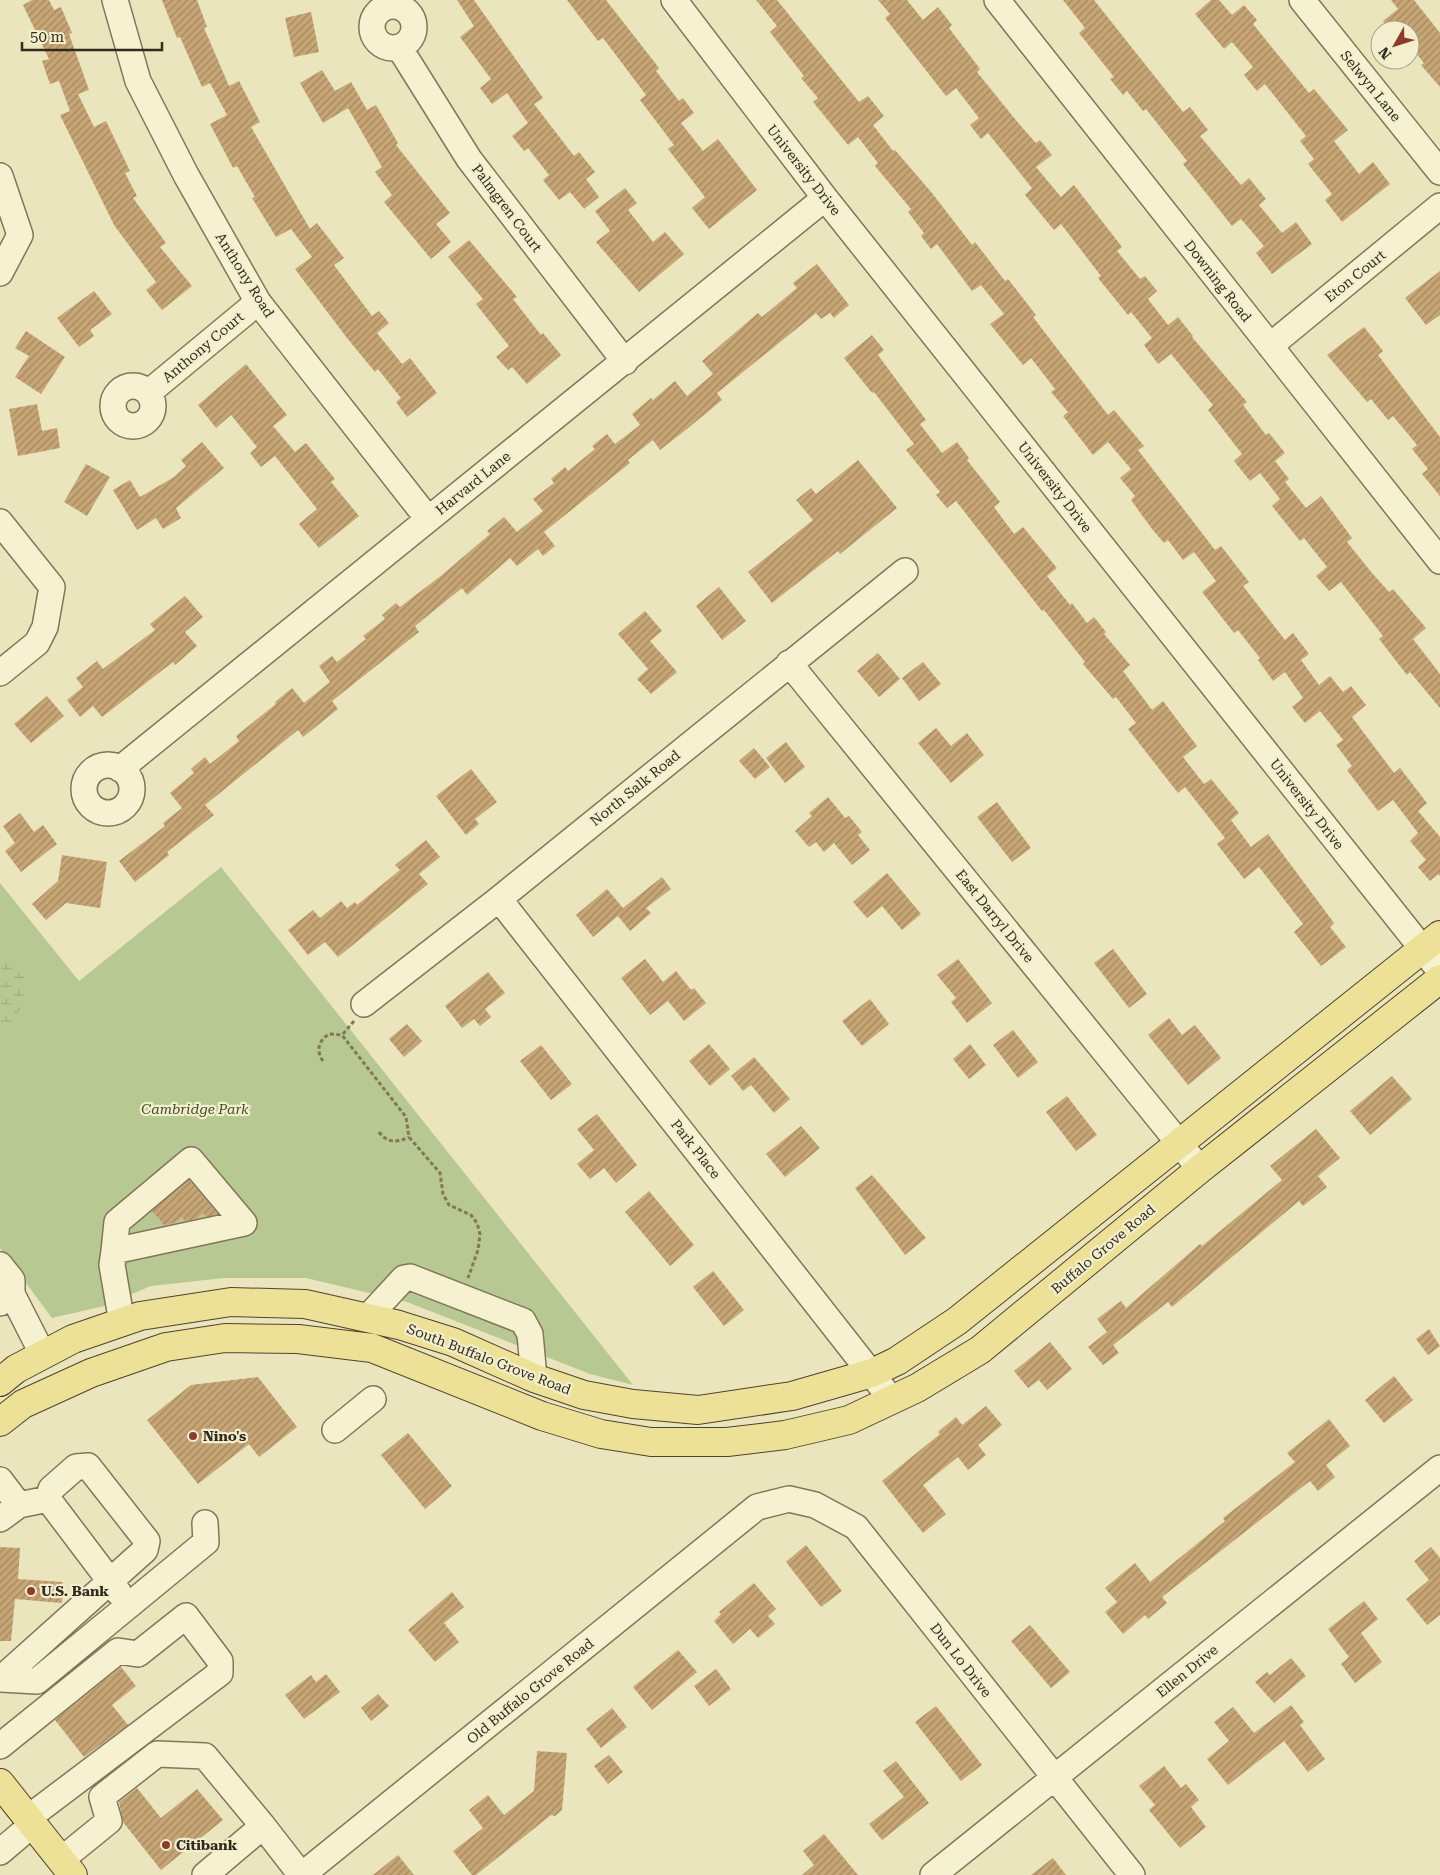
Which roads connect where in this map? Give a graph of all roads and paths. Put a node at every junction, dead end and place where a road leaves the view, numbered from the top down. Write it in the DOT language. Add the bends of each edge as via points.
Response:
graph roads {
  1 [pos="115,0"];
  2 [pos="674,0"];
  3 [pos="997,0"];
  4 [pos="1302,0"];
  5 [pos="399,47"];
  6 [pos="1440,172"];
  7 [pos="0,176"];
  8 [pos="825,198"];
  9 [pos="1440,206"];
  10 [pos="0,273"];
  11 [pos="258,302"];
  12 [pos="1270,346"];
  13 [pos="625,362"];
  14 [pos="148,393"];
  15 [pos="428,519"];
  16 [pos="0,522"];
  17 [pos="1440,561"];
  18 [pos="905,571"];
  19 [pos="789,662"];
  20 [pos="0,673"];
  21 [pos="120,769"];
  22 [pos="499,899"];
  23 [pos="1431,943"];
  24 [pos="1440,971"];
  25 [pos="1440,979"];
  26 [pos="364,1004"];
  27 [pos="342,1035"];
  28 [pos="323,1061"];
  29 [pos="378,1132"];
  30 [pos="409,1137"];
  31 [pos="1180,1144"];
  32 [pos="1200,1169"];
  33 [pos="114,1251"];
  34 [pos="0,1265"];
  35 [pos="461,1297"];
  36 [pos="6,1298"];
  37 [pos="367,1318"];
  38 [pos="122,1323"];
  39 [pos="43,1355"];
  40 [pos="872,1373"];
  41 [pos="534,1378"];
  42 [pos="0,1382"];
  43 [pos="373,1399"];
  44 [pos="892,1400"];
  45 [pos="0,1422"];
  46 [pos="335,1430"];
  47 [pos="1440,1468"];
  48 [pos="0,1480"];
  49 [pos="48,1499"];
  50 [pos="757,1507"];
  51 [pos="9,1512"];
  52 [pos="205,1522"];
  53 [pos="108,1581"];
  54 [pos="129,1605"];
  55 [pos="0,1679"];
  56 [pos="0,1746"];
  57 [pos="1054,1778"];
  58 [pos="0,1783"];
  59 [pos="30,1821"];
  60 [pos="263,1826"];
  61 [pos="0,1852"];
  62 [pos="67,1867"];
  63 [pos="307,1874"];
  64 [pos="205,1875"];
  65 [pos="933,1875"];
  66 [pos="1132,1875"];
  1 -- 11 [label="street, Anthony Road" via="138,80 186,176"];
  2 -- 8 [label="street, University Drive"];
  3 -- 12 [label="street, Downing Road"];
  4 -- 6 [label="street, Selwyn Lane"];
  5 -- 13 [label="street, Palmgren Court" via="469,159"];
  7 -- 10 [label="street" via="20,235"];
  8 -- 13 [label="street, Harvard Lane"];
  8 -- 23 [label="street, University Drive"];
  9 -- 12 [label="street, Eton Court"];
  11 -- 14 [label="street, Anthony Court"];
  11 -- 15 [label="street, Anthony Road"];
  12 -- 17 [label="street, Downing Road"];
  13 -- 15 [label="street, Harvard Lane"];
  15 -- 21 [label="street, Harvard Lane"];
  16 -- 20 [label="street" via="52,587 45,627 37,643"];
  18 -- 19 [label="street, North Salk Road"];
  19 -- 22 [label="street, North Salk Road"];
  19 -- 31 [label="street, East Darryl Drive"];
  22 -- 26 [label="street, North Salk Road"];
  22 -- 40 [label="street, Park Place"];
  23 -- 24 [label="street, University Drive"];
  23 -- 31 [label="main road"];
  25 -- 32 [label="main road, Buffalo Grove Road"];
  26 -- 27 [label="path" via="359,1017"];
  27 -- 28 [label="path" via="329,1034 321,1040 319,1052"];
  27 -- 30 [label="path" via="406,1117"];
  29 -- 30 [label="path" via="387,1140 396,1142"];
  30 -- 35 [label="path" via="440,1173 443,1194 449,1205 478,1223 478,1250"];
  31 -- 32 [label="street, East Darryl Drive"];
  31 -- 40 [label="main road" via="957,1321 897,1361"];
  32 -- 44 [label="main road, Buffalo Grove Road" via="980,1350"];
  33 -- 33 [label="street" via="170,1239 244,1223 191,1160 117,1222"];
  33 -- 38 [label="street" via="112,1265"];
  34 -- 36 [label="street" via="12,1280"];
  35 -- 37 [label="street" via="410,1277 404,1278"];
  35 -- 41 [label="street" via="523,1321 530,1334"];
  36 -- 39 [label="street"];
  37 -- 38 [label="main road, South Buffalo Grove Road" via="305,1304 231,1302 140,1316"];
  37 -- 41 [label="main road, South Buffalo Grove Road" via="452,1342"];
  38 -- 39 [label="main road, South Buffalo Grove Road"];
  39 -- 42 [label="main road, South Buffalo Grove Road" via="16,1369"];
  40 -- 41 [label="main road, South Buffalo Grove Road" via="792,1396 698,1410 633,1404 584,1395"];
  40 -- 44 [label="street, Park Place"];
  43 -- 46 [label="street"];
  44 -- 45 [label="main road, Buffalo Grove Road" via="849,1420 785,1435 727,1442 651,1442 601,1434 542,1416 372,1348 298,1339 225,1338 166,1347 82,1377 23,1404"];
  47 -- 57 [label="street, Ellen Drive"];
  48 -- 51 [label="street"];
  49 -- 51 [label="street"];
  49 -- 53 [label="street"];
  49 -- 53 [label="street" via="51,1489 76,1467 88,1466 147,1541 145,1550"];
  50 -- 57 [label="street, Dun Lo Drive" via="789,1499 815,1504 856,1527"];
  50 -- 63 [label="street, Old Buffalo Grove Road"];
  52 -- 54 [label="street" via="206,1542"];
  53 -- 54 [label="street"];
  53 -- 55 [label="street"];
  54 -- 55 [label="street" via="37,1681"];
  56 -- 59 [label="street" via="118,1651 138,1654 186,1616 220,1661 220,1673"];
  57 -- 65 [label="street, Ellen Drive"];
  57 -- 66 [label="street, Dun Lo Drive"];
  58 -- 59 [label="main road"];
  59 -- 61 [label="street"];
  59 -- 62 [label="main road"];
  60 -- 62 [label="street" via="205,1756 157,1754 102,1797 109,1821"];
  60 -- 63 [label="street"];
  60 -- 64 [label="street"];
}
